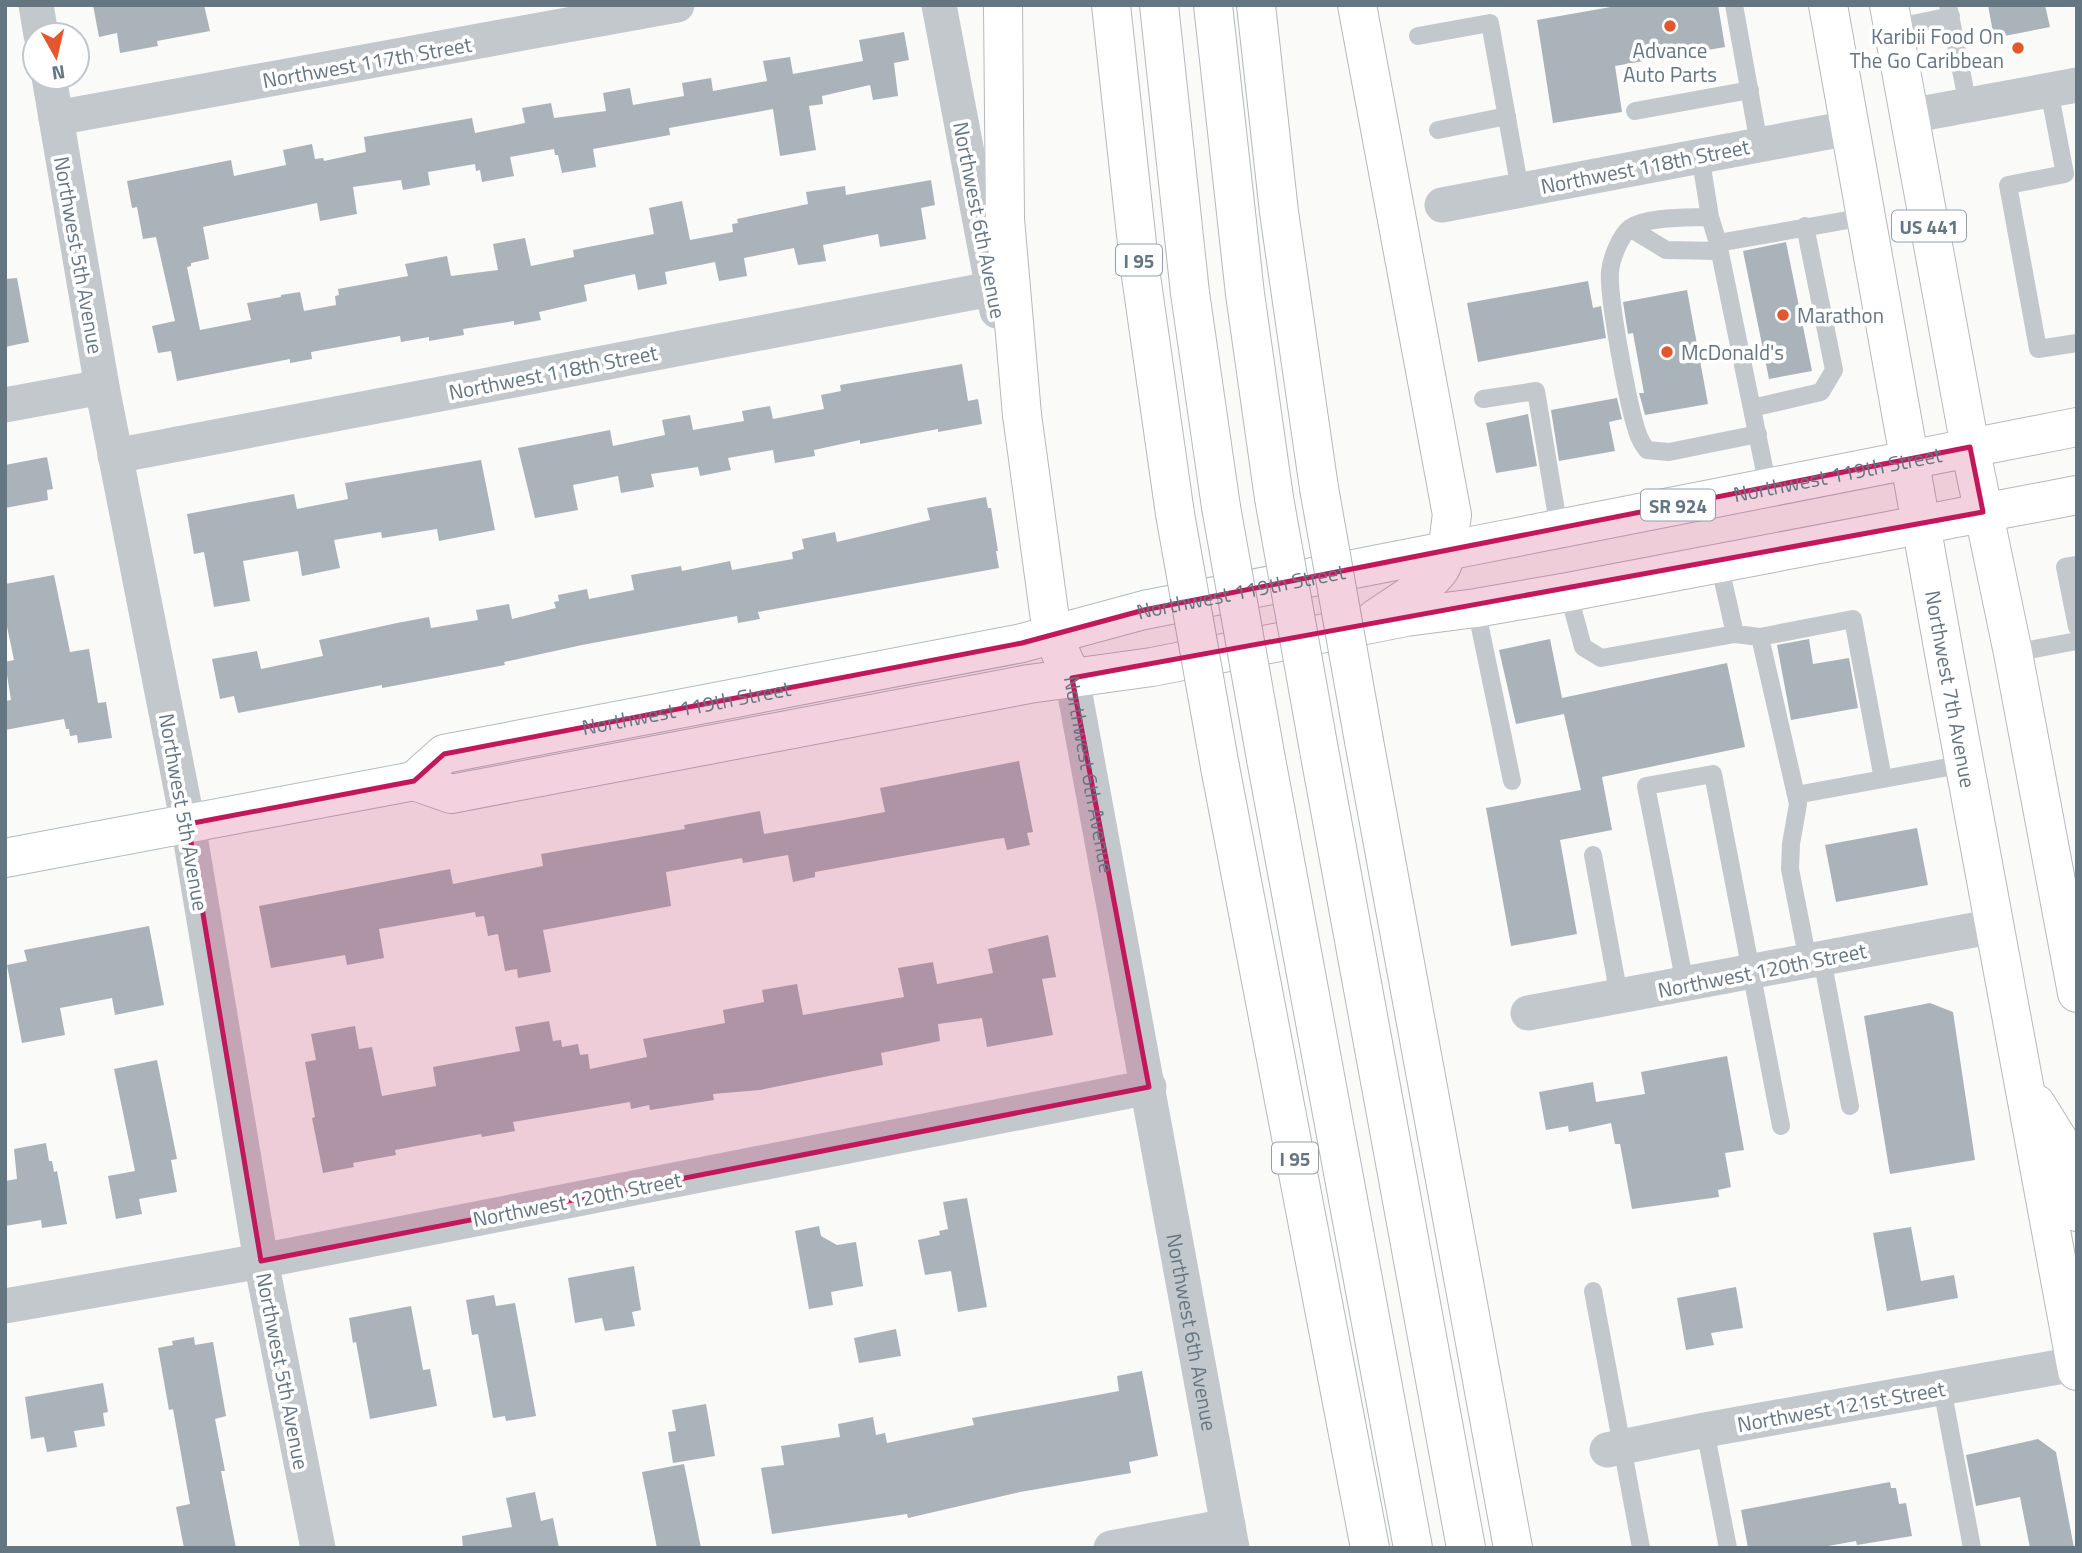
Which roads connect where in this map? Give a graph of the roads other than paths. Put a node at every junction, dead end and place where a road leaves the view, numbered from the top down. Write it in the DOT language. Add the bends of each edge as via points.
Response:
graph roads {
  1 [pos="677,5"];
  2 [pos="939,5"];
  3 [pos="1003,5"];
  4 [pos="1111,5"];
  5 [pos="1158,5"];
  6 [pos="1213,5"];
  7 [pos="1256,5"];
  8 [pos="1357,5"];
  9 [pos="1734,5"];
  10 [pos="1828,5"];
  11 [pos="1950,11"];
  12 [pos="1886,13"];
  13 [pos="1418,36"];
  14 [pos="2063,88"];
  15 [pos="1750,90"];
  16 [pos="51,91"];
  17 [pos="1968,105"];
  18 [pos="1635,111"];
  19 [pos="1507,116"];
  20 [pos="1909,116"];
  21 [pos="56,118"];
  22 [pos="1849,128"];
  23 [pos="1437,130"];
  24 [pos="1759,144"];
  25 [pos="1700,155"];
  26 [pos="2071,173"];
  27 [pos="1520,190"];
  28 [pos="1442,205"];
  29 [pos="1710,217"];
  30 [pos="1865,217"];
  31 [pos="1805,226"];
  32 [pos="1630,228"];
  33 [pos="1718,247"];
  34 [pos="992,289"];
  35 [pos="2077,343"];
  36 [pos="102,387"];
  37 [pos="1483,399"];
  38 [pos="5,405"];
  39 [pos="1752,408"];
  40 [pos="1022,415"];
  41 [pos="2077,426"];
  42 [pos="1758,434"];
  43 [pos="1970,447"];
  44 [pos="115,456"];
  45 [pos="1909,459"];
  46 [pos="1768,487"];
  47 [pos="2077,495"];
  48 [pos="1983,512"];
  49 [pos="1921,523"];
  50 [pos="1559,529"];
  51 [pos="1446,551"];
  52 [pos="1719,563"];
  53 [pos="2077,565"];
  54 [pos="1567,592"];
  55 [pos="1476,608"];
  56 [pos="1365,625"];
  57 [pos="2077,627"];
  58 [pos="1052,634"];
  59 [pos="1735,634"];
  60 [pos="1760,637"];
  61 [pos="2077,641"];
  62 [pos="2013,653"];
  63 [pos="1072,678"];
  64 [pos="1965,764"];
  65 [pos="1883,779"];
  66 [pos="414,780"];
  67 [pos="1512,782"];
  68 [pos="1796,795"];
  69 [pos="188,824"];
  70 [pos="1592,855"];
  71 [pos="5,858"];
  72 [pos="2069,913"];
  73 [pos="1995,926"];
  74 [pos="1815,960"];
  75 [pos="1751,972"];
  76 [pos="1685,984"];
  77 [pos="2077,993"];
  78 [pos="1619,996"];
  79 [pos="1528,1013"];
  80 [pos="2024,1084"];
  81 [pos="1149,1087"];
  82 [pos="1850,1107"];
  83 [pos="1781,1126"];
  84 [pos="2077,1212"];
  85 [pos="261,1261"];
  86 [pos="1593,1291"];
  87 [pos="5,1306"];
  88 [pos="2076,1367"];
  89 [pos="1942,1388"];
  90 [pos="1705,1430"];
  91 [pos="1614,1449"];
  92 [pos="1503,1493"];
  93 [pos="1230,1537"];
  94 [pos="318,1548"];
  95 [pos="1111,1548"];
  96 [pos="1370,1548"];
  97 [pos="1413,1548"];
  98 [pos="1466,1548"];
  99 [pos="1513,1548"];
  100 [pos="1519,1548"];
  101 [pos="1642,1548"];
  102 [pos="1728,1548"];
  103 [pos="1972,1548"];
  1 -- 21 [label="street, Northwest 117th Street"];
  2 -- 34 [label="street, Northwest 6th Avenue"];
  3 -- 40 [label="main road" via="1005,219"];
  4 -- 96 [label="main road, I 95, bridge" via="1139,262 1175,514"];
  5 -- 97 [label="main road, bridge" via="1190,293 1221,506"];
  6 -- 98 [label="main road, bridge" via="1244,294 1275,498"];
  7 -- 92 [label="main road, bridge" via="1279,212 1319,488"];
  8 -- 51 [label="main road" via="1452,515"];
  9 -- 15 [label="lane"];
  10 -- 22 [label="main road, Northwest 7th Avenue / US 441"];
  11 -- 12 [label="lane"];
  11 -- 17 [label="lane"];
  12 -- 20 [label="main road, US 441"];
  13 -- 19 [label="lane" via="1490,23"];
  14 -- 17 [label="street"];
  14 -- 26 [label="lane"];
  15 -- 18 [label="lane"];
  15 -- 24 [label="lane"];
  16 -- 21 [label="street, Northwest 5th Avenue"];
  17 -- 20 [label="street"];
  19 -- 23 [label="lane"];
  19 -- 27 [label="lane"];
  20 -- 43 [label="main road, US 441"];
  21 -- 36 [label="street, Northwest 5th Avenue"];
  22 -- 24 [label="street, Northwest 118th Street"];
  22 -- 30 [label="main road, Northwest 7th Avenue / US 441"];
  24 -- 25 [label="street, Northwest 118th Street"];
  25 -- 27 [label="street, Northwest 118th Street"];
  25 -- 29 [label="lane"];
  26 -- 35 [label="lane" via="2008,185 2038,349"];
  27 -- 28 [label="street, Northwest 118th Street"];
  29 -- 32 [label="lane" via="1658,219"];
  29 -- 33 [label="lane"];
  30 -- 31 [label="lane"];
  30 -- 45 [label="main road, Northwest 7th Avenue / US 441"];
  31 -- 33 [label="lane"];
  31 -- 39 [label="lane" via="1835,370 1821,392"];
  32 -- 33 [label="lane" via="1666,250"];
  32 -- 42 [label="lane" via="1610,271 1640,441 1647,450 1669,453"];
  33 -- 39 [label="lane"];
  34 -- 40 [label="street, Northwest 6th Avenue"];
  34 -- 44 [label="street, Northwest 118th Street"];
  36 -- 38 [label="street"];
  36 -- 44 [label="street, Northwest 5th Avenue"];
  37 -- 50 [label="lane" via="1536,391"];
  39 -- 42 [label="lane"];
  40 -- 58 [label="main road, Northwest 6th Avenue"];
  41 -- 43 [label="main road, Northwest 119th Street / SR 924"];
  42 -- 46 [label="lane"];
  43 -- 45 [label="main road, Northwest 119th Street / SR 924"];
  43 -- 48 [label="main road, US 441"];
  44 -- 69 [label="street, Northwest 5th Avenue"];
  45 -- 46 [label="main road, Northwest 119th Street / SR 924"];
  45 -- 49 [label="main road, Northwest 7th Avenue / US 441"];
  46 -- 50 [label="main road, Northwest 119th Street / SR 924"];
  47 -- 48 [label="main road, Northwest 119th Street"];
  48 -- 49 [label="main road, Northwest 119th Street"];
  48 -- 62 [label="main road, US 441"];
  49 -- 52 [label="main road, Northwest 119th Street"];
  49 -- 64 [label="main road, Northwest 7th Avenue / US 441"];
  50 -- 51 [label="main road, Northwest 119th Street / SR 924"];
  51 -- 56 [label="main road" via="1440,569"];
  51 -- 58 [label="main road, Northwest 119th Street / SR 924" via="1144,610"];
  52 -- 54 [label="main road, Northwest 119th Street"];
  52 -- 59 [label="lane"];
  53 -- 57 [label="lane" via="2065,567"];
  54 -- 55 [label="main road, Northwest 119th Street"];
  54 -- 59 [label="lane" via="1583,647 1601,658"];
  55 -- 56 [label="main road, Northwest 119th Street"];
  55 -- 67 [label="lane"];
  56 -- 63 [label="main road, Northwest 119th Street" via="1153,667"];
  58 -- 63 [label="main road, Northwest 6th Avenue"];
  58 -- 66 [label="main road, Northwest 119th Street / SR 924" via="444,754"];
  59 -- 60 [label="lane"];
  60 -- 65 [label="lane" via="1853,619"];
  60 -- 68 [label="lane"];
  61 -- 62 [label="lane"];
  62 -- 72 [label="main road, US 441"];
  63 -- 66 [label="main road, Northwest 119th Street" via="450,794"];
  63 -- 81 [label="street, Northwest 6th Avenue"];
  64 -- 65 [label="lane"];
  64 -- 73 [label="main road, Northwest 7th Avenue / US 441"];
  65 -- 68 [label="lane"];
  66 -- 69 [label="main road, Northwest 119th Street / SR 924"];
  68 -- 74 [label="lane" via="1790,869"];
  69 -- 71 [label="main road, Northwest 119th Street / SR 924"];
  69 -- 85 [label="street, Northwest 5th Avenue"];
  70 -- 78 [label="lane"];
  72 -- 77 [label="main road, US 441"];
  73 -- 74 [label="street, Northwest 120th Street"];
  73 -- 80 [label="main road, Northwest 7th Avenue / US 441"];
  74 -- 75 [label="street, Northwest 120th Street"];
  74 -- 82 [label="lane"];
  75 -- 76 [label="street, Northwest 120th Street"];
  75 -- 76 [label="lane" via="1713,774 1646,786"];
  75 -- 83 [label="lane"];
  76 -- 78 [label="street, Northwest 120th Street"];
  78 -- 79 [label="street, Northwest 120th Street"];
  80 -- 84 [label="main road" via="2064,1149"];
  80 -- 88 [label="main road, Northwest 7th Avenue / US 441"];
  81 -- 85 [label="street, Northwest 120th Street"];
  81 -- 93 [label="street, Northwest 6th Avenue"];
  85 -- 87 [label="street, Northwest 120th Street"];
  85 -- 94 [label="street, Northwest 5th Avenue"];
  86 -- 91 [label="lane"];
  88 -- 89 [label="street, Northwest 121st Street"];
  89 -- 90 [label="street, Northwest 121st Street"];
  89 -- 103 [label="lane"];
  90 -- 91 [label="street, Northwest 121st Street"];
  90 -- 102 [label="lane"];
  91 -- 101 [label="lane"];
  92 -- 99 [label="main road"];
  92 -- 100 [label="main road"];
  93 -- 95 [label="street"];
}
